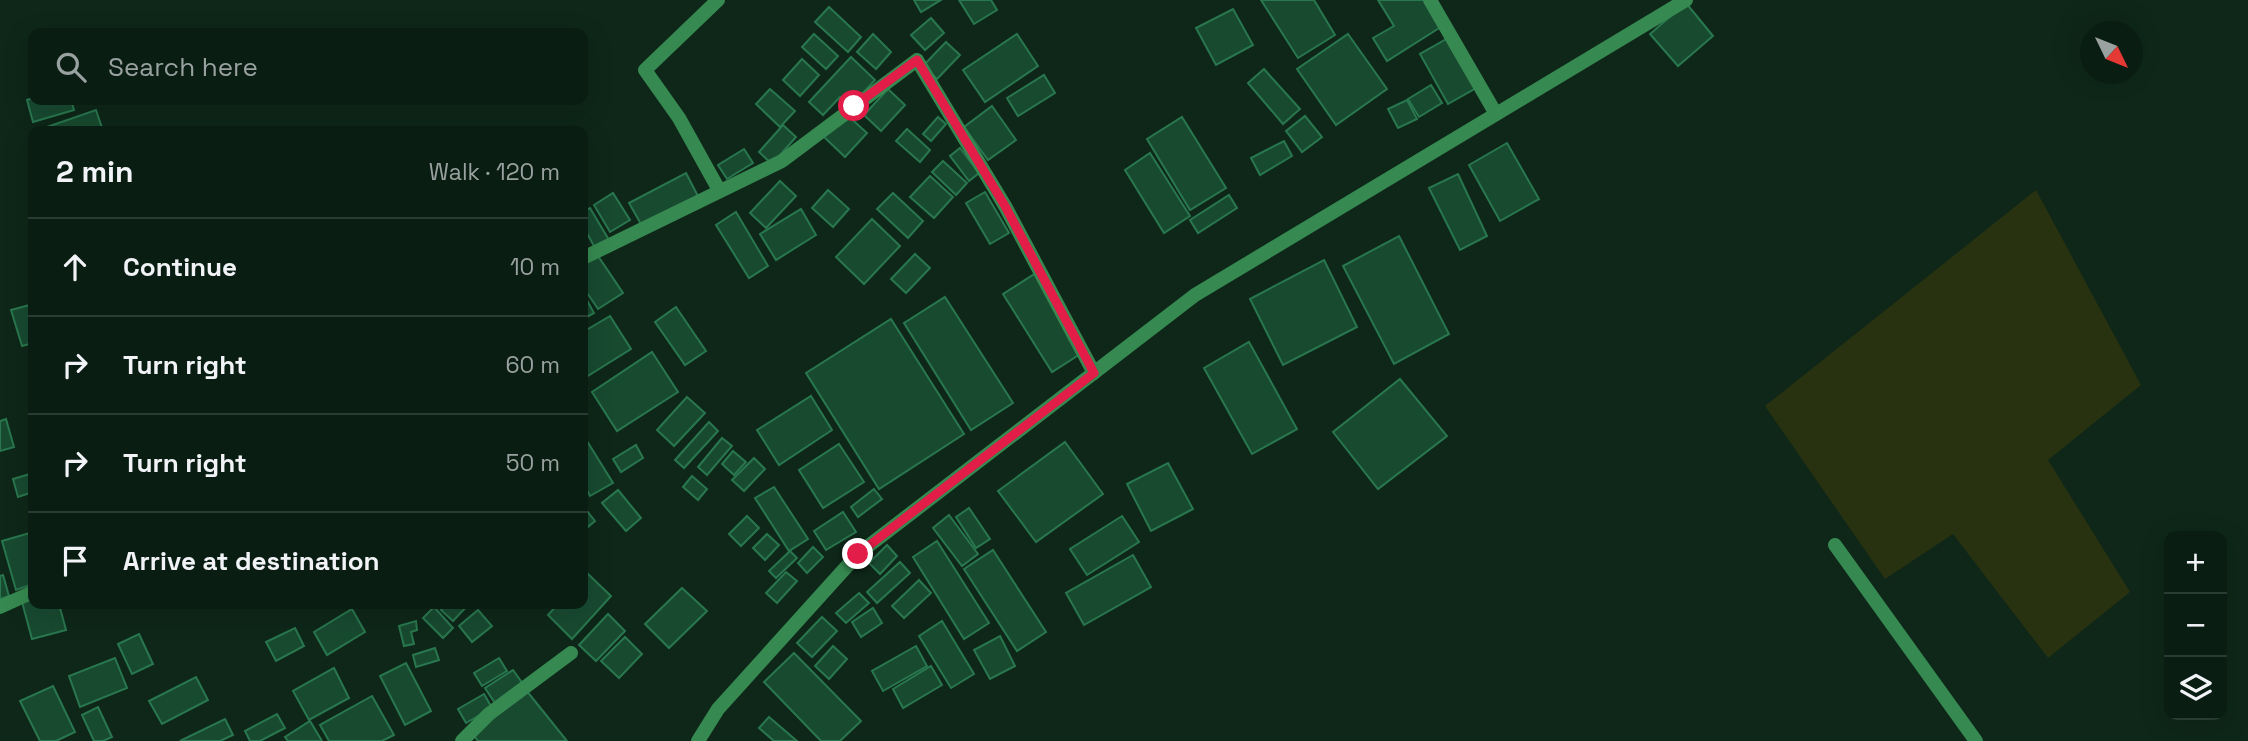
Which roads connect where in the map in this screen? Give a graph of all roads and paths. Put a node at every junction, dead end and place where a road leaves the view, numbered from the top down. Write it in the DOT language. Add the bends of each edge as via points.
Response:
graph roads {
  1 [pos="718,0"];
  2 [pos="1430,0"];
  3 [pos="1686,0"];
  4 [pos="1496,114"];
  5 [pos="719,190"];
  6 [pos="588,256"];
  7 [pos="1094,373"];
  8 [pos="1835,545"];
  9 [pos="28,594"];
  10 [pos="0,607"];
  11 [pos="571,653"];
  12 [pos="462,741"];
  13 [pos="698,741"];
  14 [pos="1976,741"];
  1 -- 5 [label="street" via="645,70 679,118"];
  2 -- 4 [label="street"];
  3 -- 4 [label="street"];
  4 -- 7 [label="street" via="1195,295"];
  5 -- 6 [label="street"];
  5 -- 7 [label="street" via="782,161 917,60 1005,206"];
  7 -- 13 [label="street" via="858,554 719,709"];
  8 -- 14 [label="street"];
  9 -- 10 [label="street"];
  11 -- 12 [label="street"];
}
